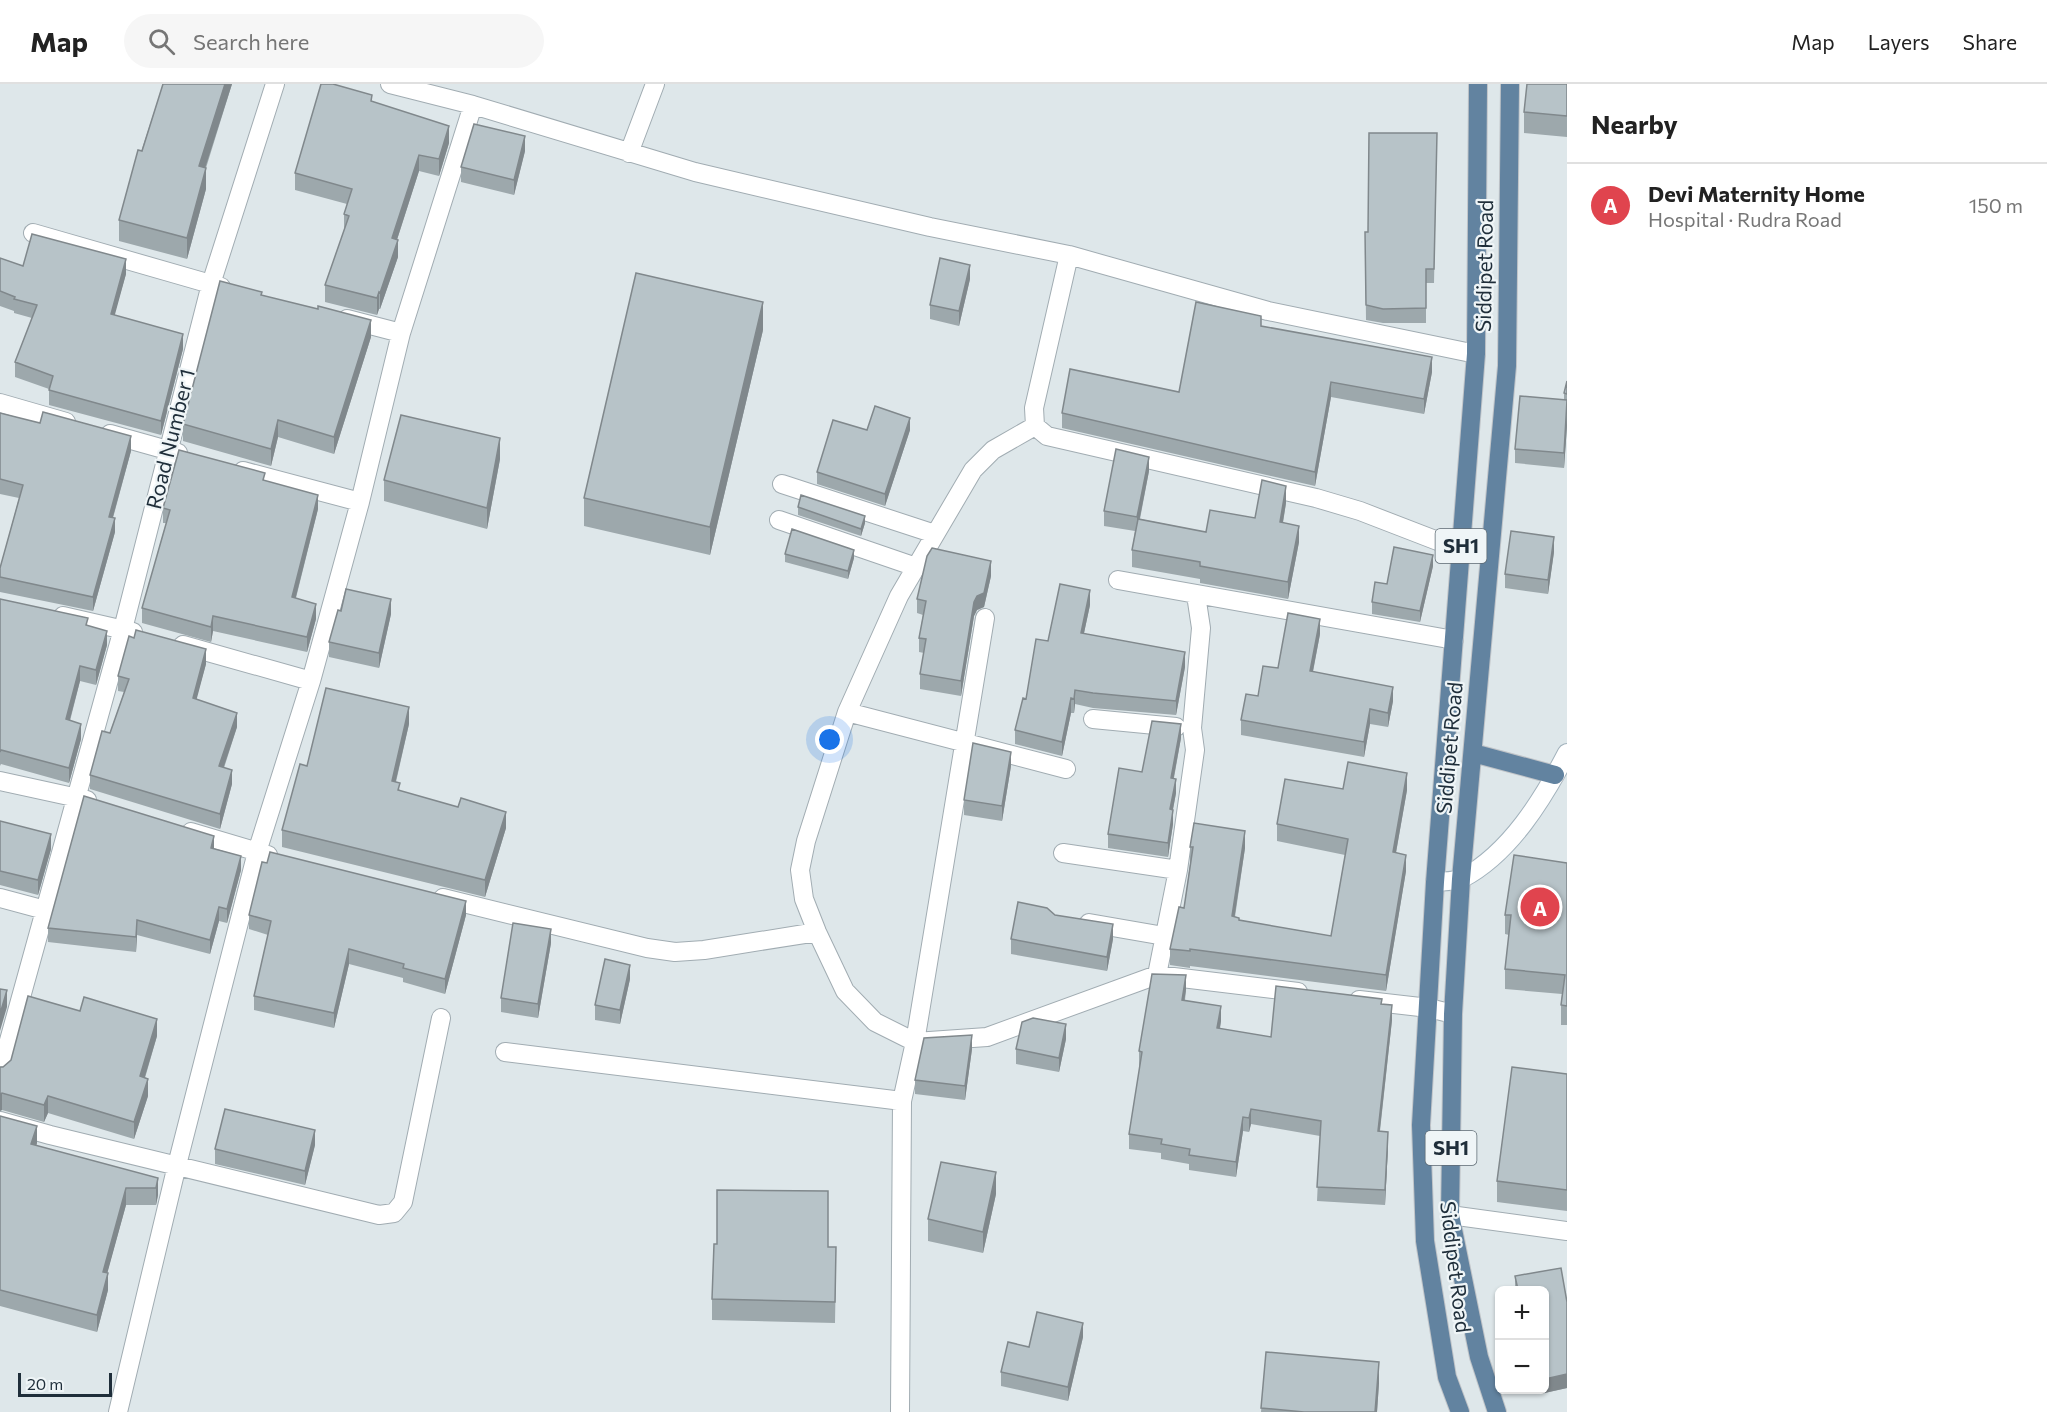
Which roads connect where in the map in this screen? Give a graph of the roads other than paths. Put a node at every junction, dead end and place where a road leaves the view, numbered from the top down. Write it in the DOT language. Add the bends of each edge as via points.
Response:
graph roads {
  1 [pos="275,84"];
  2 [pos="390,84"];
  3 [pos="655,84"];
  4 [pos="1478,84"];
  5 [pos="1510,84"];
  6 [pos="473,105"];
  7 [pos="629,153"];
  8 [pos="33,233"];
  9 [pos="1069,255"];
  10 [pos="211,284"];
  11 [pos="233,290"];
  12 [pos="334,316"];
  13 [pos="401,333"];
  14 [pos="1476,354"];
  15 [pos="0,403"];
  16 [pos="1035,426"];
  17 [pos="167,450"];
  18 [pos="190,456"];
  19 [pos="224,465"];
  20 [pos="782,483"];
  21 [pos="360,502"];
  22 [pos="779,520"];
  23 [pos="935,534"];
  24 [pos="1461,550"];
  25 [pos="916,567"];
  26 [pos="1118,580"];
  27 [pos="1196,595"];
  28 [pos="45,612"];
  29 [pos="985,618"];
  30 [pos="123,629"];
  31 [pos="145,635"];
  32 [pos="1454,640"];
  33 [pos="167,641"];
  34 [pos="311,681"];
  35 [pos="847,712"];
  36 [pos="1093,719"];
  37 [pos="1192,728"];
  38 [pos="965,742"];
  39 [pos="1473,753"];
  40 [pos="1567,753"];
  41 [pos="1066,769"];
  42 [pos="1555,775"];
  43 [pos="0,781"];
  44 [pos="78,797"];
  45 [pos="100,804"];
  46 [pos="178,828"];
  47 [pos="257,852"];
  48 [pos="1064,853"];
  49 [pos="280,858"];
  50 [pos="1178,870"];
  51 [pos="1461,879"];
  52 [pos="1435,882"];
  53 [pos="429,894"];
  54 [pos="0,898"];
  55 [pos="45,910"];
  56 [pos="1068,920"];
  57 [pos="817,932"];
  58 [pos="1164,936"];
  59 [pos="1157,975"];
  60 [pos="1311,994"];
  61 [pos="1346,998"];
  62 [pos="1429,1008"];
  63 [pos="1453,1014"];
  64 [pos="441,1018"];
  65 [pos="915,1042"];
  66 [pos="505,1052"];
  67 [pos="0,1073"];
  68 [pos="902,1101"];
  69 [pos="0,1120"];
  70 [pos="177,1165"];
  71 [pos="1450,1215"];
  72 [pos="1567,1231"];
  73 [pos="118,1412"];
  74 [pos="900,1412"];
  75 [pos="1460,1412"];
  76 [pos="1497,1412"];
  1 -- 10 [label="street, Road Number 1"];
  2 -- 6 [label="street"];
  3 -- 7 [label="street"];
  4 -- 14 [label="main road, Siddipet Road / SH1"];
  5 -- 39 [label="main road, Siddipet Road / SH1" via="1507,366"];
  6 -- 7 [label="street"];
  6 -- 13 [label="street"];
  7 -- 9 [label="street" via="907,222"];
  8 -- 10 [label="street"];
  9 -- 14 [label="street" via="1268,311"];
  9 -- 16 [label="street" via="1034,408"];
  10 -- 11 [label="street"];
  10 -- 17 [label="street, Road Number 1"];
  12 -- 13 [label="street"];
  13 -- 21 [label="street"];
  14 -- 24 [label="main road, Siddipet Road / SH1"];
  15 -- 17 [label="street"];
  16 -- 23 [label="street" via="993,450 973,470"];
  16 -- 24 [label="street" via="1047,436 1316,498"];
  17 -- 18 [label="street"];
  17 -- 30 [label="street, Road Number 1"];
  19 -- 21 [label="street"];
  20 -- 23 [label="street"];
  21 -- 34 [label="street"];
  22 -- 25 [label="street"];
  23 -- 25 [label="street"];
  24 -- 32 [label="main road, Siddipet Road / SH1"];
  25 -- 35 [label="street"];
  26 -- 27 [label="street"];
  27 -- 32 [label="street"];
  27 -- 37 [label="street" via="1201,628"];
  28 -- 30 [label="street"];
  29 -- 38 [label="street"];
  30 -- 31 [label="street"];
  30 -- 44 [label="street, Road Number 1"];
  32 -- 52 [label="main road, Siddipet Road / SH1"];
  33 -- 34 [label="street"];
  34 -- 47 [label="street"];
  35 -- 38 [label="street"];
  35 -- 57 [label="street" via="800,870 804,899"];
  36 -- 37 [label="street"];
  37 -- 50 [label="street" via="1195,750"];
  38 -- 41 [label="street"];
  38 -- 65 [label="street"];
  39 -- 42 [label="main road"];
  39 -- 51 [label="main road, Siddipet Road / SH1"];
  40 -- 42 [label="street"];
  42 -- 51 [label="street" via="1502,850"];
  43 -- 44 [label="street"];
  44 -- 45 [label="street"];
  44 -- 55 [label="street, Road Number 1"];
  46 -- 47 [label="street"];
  47 -- 49 [label="street"];
  47 -- 70 [label="street"];
  48 -- 50 [label="street"];
  50 -- 58 [label="street"];
  51 -- 52 [label="street"];
  51 -- 63 [label="main road, Siddipet Road / SH1"];
  52 -- 62 [label="main road, Siddipet Road / SH1"];
  53 -- 57 [label="street" via="675,952"];
  54 -- 55 [label="street"];
  55 -- 67 [label="street, Road Number 1"];
  56 -- 58 [label="street"];
  57 -- 65 [label="street" via="845,991 875,1022"];
  58 -- 59 [label="street"];
  59 -- 60 [label="street"];
  59 -- 65 [label="street" via="987,1037"];
  61 -- 62 [label="street"];
  62 -- 63 [label="street"];
  62 -- 75 [label="main road, Siddipet Road / SH1" via="1421,1125 1425,1241 1448,1377"];
  63 -- 71 [label="main road, Siddipet Road / SH1"];
  64 -- 70 [label="street" via="403,1202 394,1213 379,1215"];
  65 -- 68 [label="street"];
  66 -- 68 [label="street"];
  68 -- 74 [label="street"];
  69 -- 70 [label="street"];
  70 -- 73 [label="street"];
  71 -- 72 [label="street"];
  71 -- 76 [label="main road, Siddipet Road / SH1" via="1479,1358"];
}
